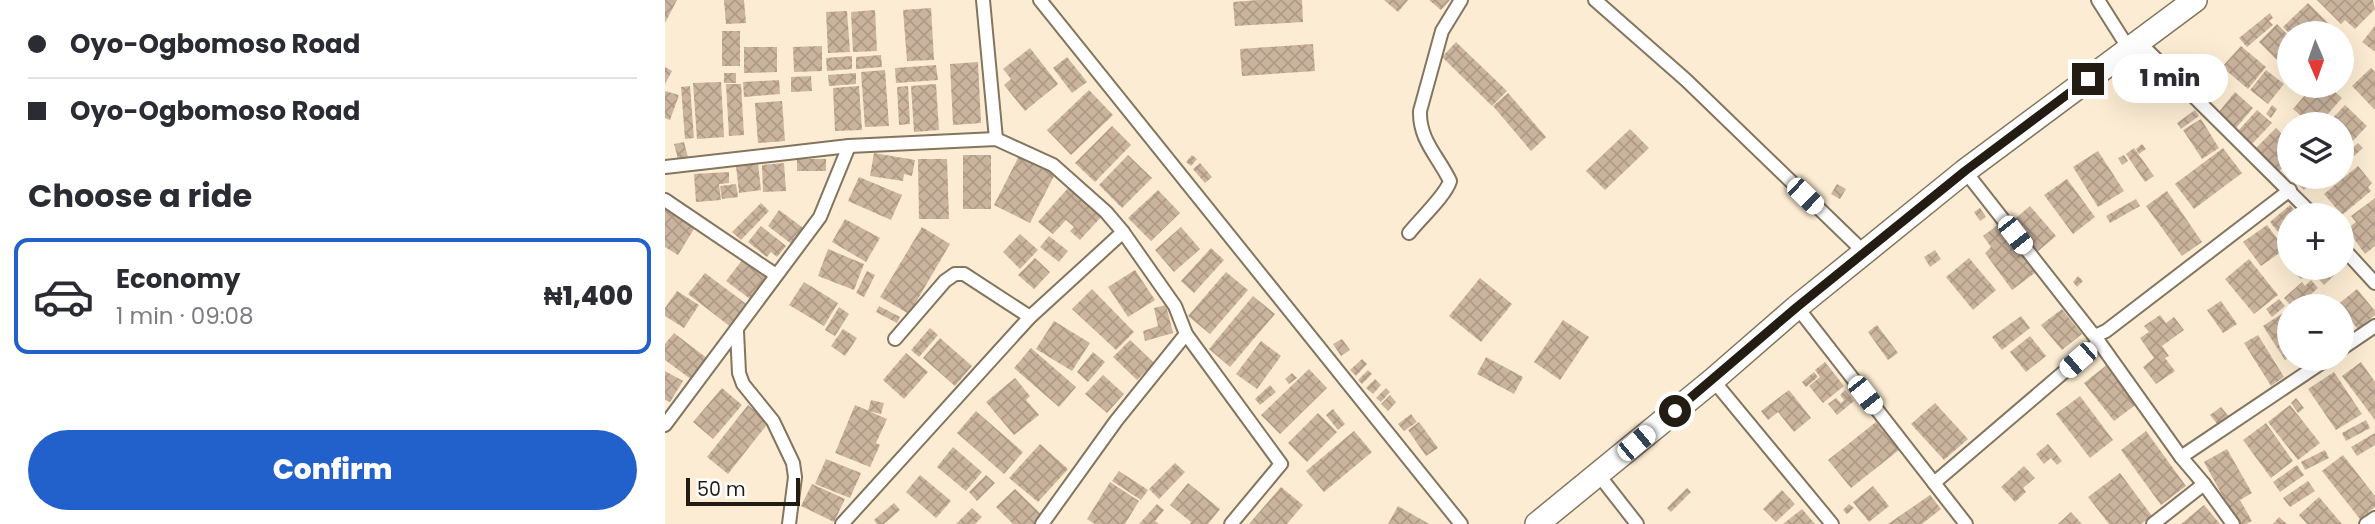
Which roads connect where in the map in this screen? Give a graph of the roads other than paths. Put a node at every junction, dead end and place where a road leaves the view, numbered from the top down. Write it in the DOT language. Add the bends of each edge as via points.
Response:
graph roads {
  1 [pos="983,0"];
  2 [pos="1040,0"];
  3 [pos="1461,0"];
  4 [pos="1595,0"];
  5 [pos="2098,0"];
  6 [pos="2195,0"];
  7 [pos="2129,49"];
  8 [pos="996,139"];
  9 [pos="849,146"];
  10 [pos="665,167"];
  11 [pos="1965,171"];
  12 [pos="2290,190"];
  13 [pos="665,200"];
  14 [pos="2302,203"];
  15 [pos="1123,232"];
  16 [pos="1409,233"];
  17 [pos="1865,253"];
  18 [pos="2354,260"];
  19 [pos="776,275"];
  20 [pos="2375,282"];
  21 [pos="1797,307"];
  22 [pos="1030,317"];
  23 [pos="2375,326"];
  24 [pos="737,331"];
  25 [pos="1186,334"];
  26 [pos="895,339"];
  27 [pos="2354,340"];
  28 [pos="2099,342"];
  29 [pos="2309,371"];
  30 [pos="1713,380"];
  31 [pos="665,425"];
  32 [pos="2181,457"];
  33 [pos="1598,474"];
  34 [pos="1934,483"];
  35 [pos="2204,484"];
  36 [pos="2375,518"];
  37 [pos="789,524"];
  38 [pos="842,524"];
  39 [pos="1042,524"];
  40 [pos="1231,524"];
  41 [pos="1461,524"];
  42 [pos="1537,524"];
  43 [pos="1637,524"];
  44 [pos="1832,524"];
  45 [pos="1966,524"];
  46 [pos="2153,524"];
  47 [pos="2233,524"];
  48 [pos="2366,524"];
  1 -- 8 [label="street"];
  2 -- 41 [label="street"];
  3 -- 16 [label="street" via="1442,31 1420,111 1425,139 1450,181 1447,191"];
  4 -- 17 [label="street" via="1686,80"];
  5 -- 7 [label="street"];
  6 -- 7 [label="highway"];
  7 -- 11 [label="highway"];
  7 -- 12 [label="street" via="2149,52"];
  8 -- 9 [label="street"];
  8 -- 15 [label="street" via="1052,165"];
  9 -- 10 [label="street"];
  9 -- 19 [label="street" via="820,217"];
  11 -- 17 [label="highway"];
  11 -- 28 [label="street"];
  12 -- 14 [label="street"];
  12 -- 28 [label="street" via="2095,336"];
  13 -- 19 [label="street"];
  15 -- 22 [label="street"];
  15 -- 25 [label="street" via="1175,306"];
  17 -- 21 [label="highway"];
  18 -- 20 [label="street"];
  19 -- 24 [label="street"];
  21 -- 30 [label="highway"];
  21 -- 34 [label="street"];
  22 -- 26 [label="street" via="964,274 955,274"];
  22 -- 38 [label="street"];
  23 -- 27 [label="street"];
  24 -- 31 [label="street"];
  24 -- 37 [label="street" via="743,384 773,421 793,463"];
  25 -- 39 [label="street"];
  25 -- 40 [label="street" via="1281,464"];
  28 -- 32 [label="street"];
  28 -- 34 [label="street"];
  29 -- 32 [label="street"];
  30 -- 33 [label="highway"];
  30 -- 44 [label="street"];
  32 -- 35 [label="street"];
  33 -- 42 [label="highway"];
  33 -- 43 [label="street"];
  34 -- 45 [label="street"];
  35 -- 46 [label="street"];
  35 -- 47 [label="street"];
  36 -- 48 [label="street"];
}
